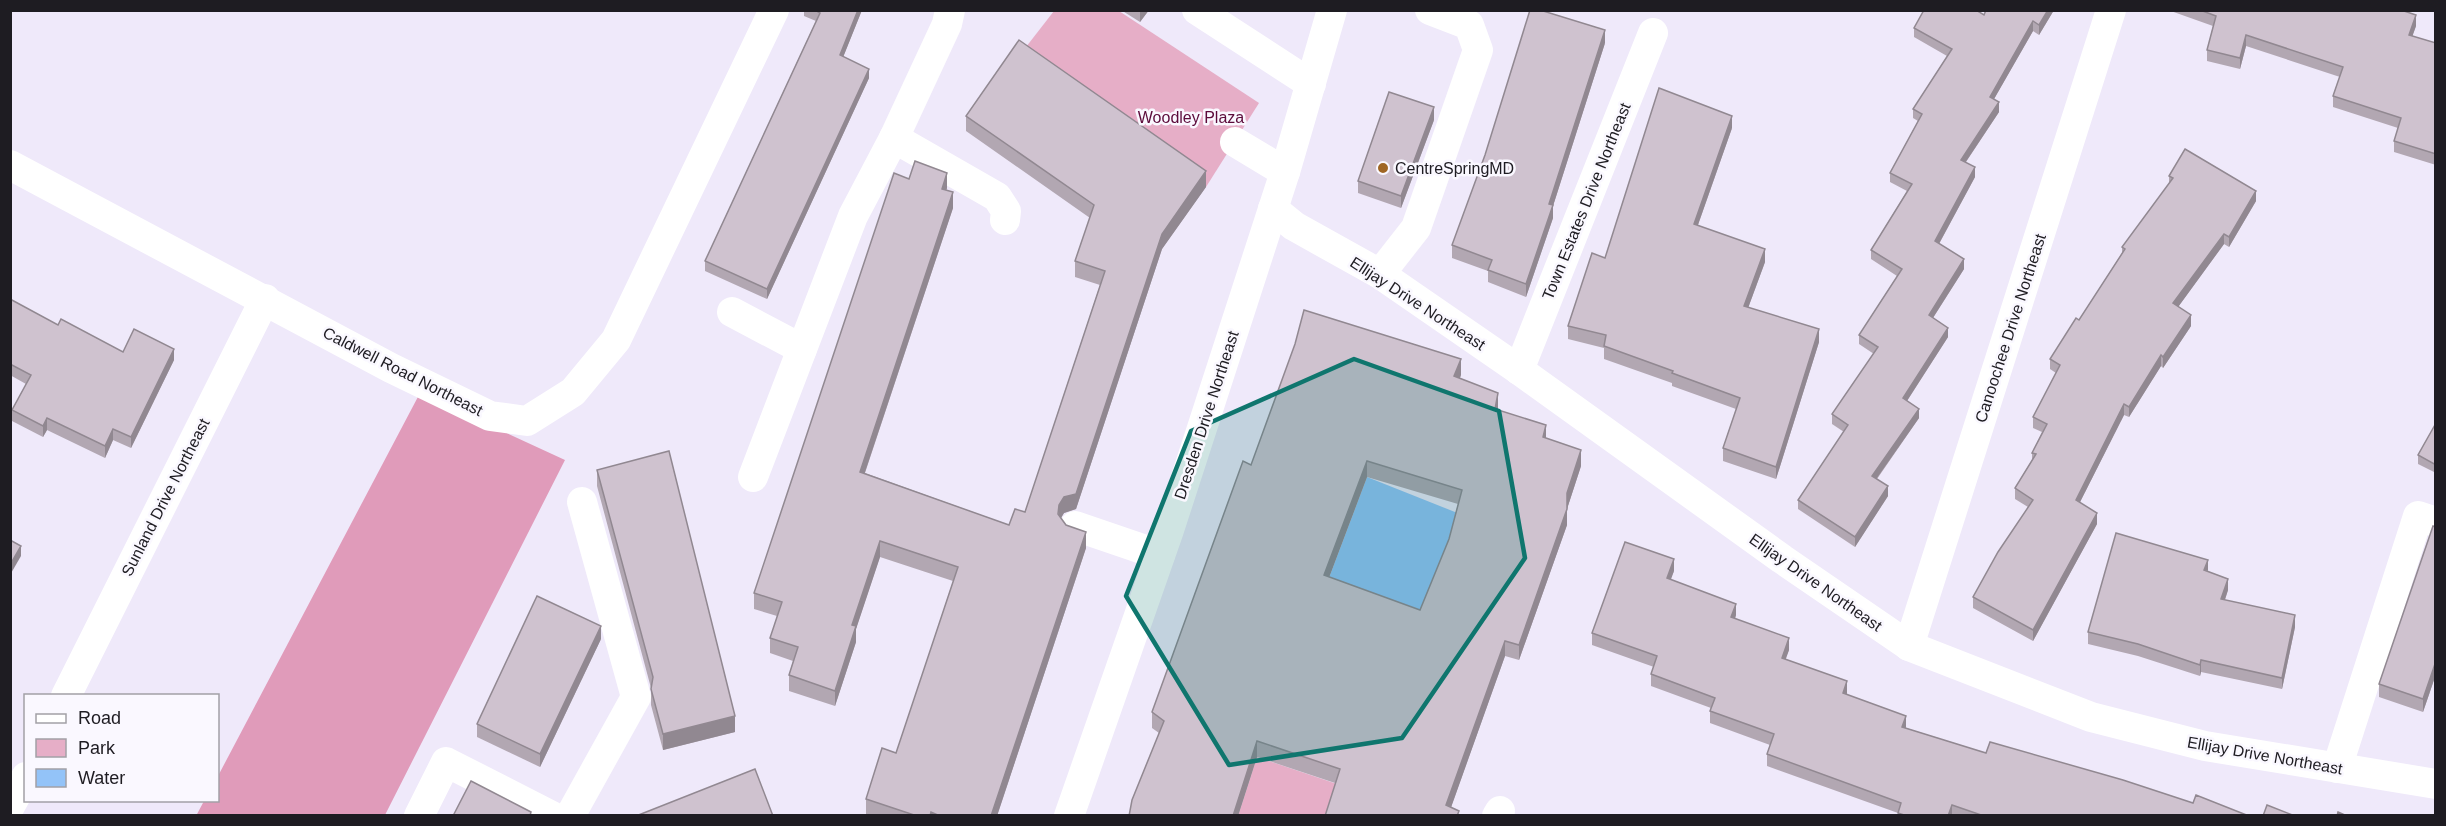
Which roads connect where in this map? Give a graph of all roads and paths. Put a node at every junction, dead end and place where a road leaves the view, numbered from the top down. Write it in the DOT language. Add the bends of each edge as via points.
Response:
graph roads {
  1 [pos="774,10"];
  2 [pos="950,10"];
  3 [pos="1197,10"];
  4 [pos="1332,10"];
  5 [pos="1430,10"];
  6 [pos="2111,10"];
  7 [pos="1653,33"];
  8 [pos="1311,84"];
  9 [pos="894,138"];
  10 [pos="1234,142"];
  11 [pos="10,165"];
  12 [pos="1285,172"];
  13 [pos="1273,209"];
  14 [pos="1005,220"];
  15 [pos="1380,274"];
  16 [pos="265,299"];
  17 [pos="732,312"];
  18 [pos="802,349"];
  19 [pos="1519,370"];
  20 [pos="753,477"];
  21 [pos="582,502"];
  22 [pos="2436,522"];
  23 [pos="1075,526"];
  24 [pos="1160,555"];
  25 [pos="1909,646"];
  26 [pos="67,694"];
  27 [pos="2337,768"];
  28 [pos="24,781"];
  29 [pos="2436,784"];
  30 [pos="10,806"];
  31 [pos="419,816"];
  32 [pos="552,816"];
  33 [pos="570,816"];
  34 [pos="1069,816"];
  1 -- 16 [label="street, Caldwell Road Northeast" via="616,340 573,392 527,421 490,416 391,368"];
  2 -- 9 [label="street"];
  3 -- 8 [label="street"];
  4 -- 8 [label="street, Dresden Drive Northeast"];
  5 -- 15 [label="street" via="1469,24 1478,50 1416,228"];
  6 -- 25 [label="street, Canoochee Drive Northeast"];
  7 -- 19 [label="street, Town Estates Drive Northeast"];
  8 -- 12 [label="street, Dresden Drive Northeast"];
  9 -- 14 [label="street" via="997,197 1006,211"];
  9 -- 18 [label="street" via="853,216"];
  10 -- 12 [label="street"];
  11 -- 16 [label="street, Caldwell Road Northeast"];
  12 -- 13 [label="street, Dresden Drive Northeast"];
  13 -- 15 [label="street, Ellijay Drive Northeast" via="1294,226"];
  13 -- 24 [label="street, Dresden Drive Northeast"];
  15 -- 19 [label="street, Ellijay Drive Northeast"];
  16 -- 26 [label="street, Sunland Drive Northeast"];
  17 -- 18 [label="street"];
  18 -- 20 [label="street"];
  19 -- 25 [label="street, Ellijay Drive Northeast"];
  21 -- 33 [label="street" via="636,697"];
  22 -- 27 [label="street" via="2418,516"];
  23 -- 24 [label="street"];
  24 -- 34 [label="street, Dresden Drive Northeast"];
  25 -- 27 [label="street, Ellijay Drive Northeast" via="2091,717 2205,746"];
  27 -- 29 [label="street, Ellijay Drive Northeast"];
  28 -- 30 [label="street"];
  31 -- 32 [label="street" via="446,762"];
}
